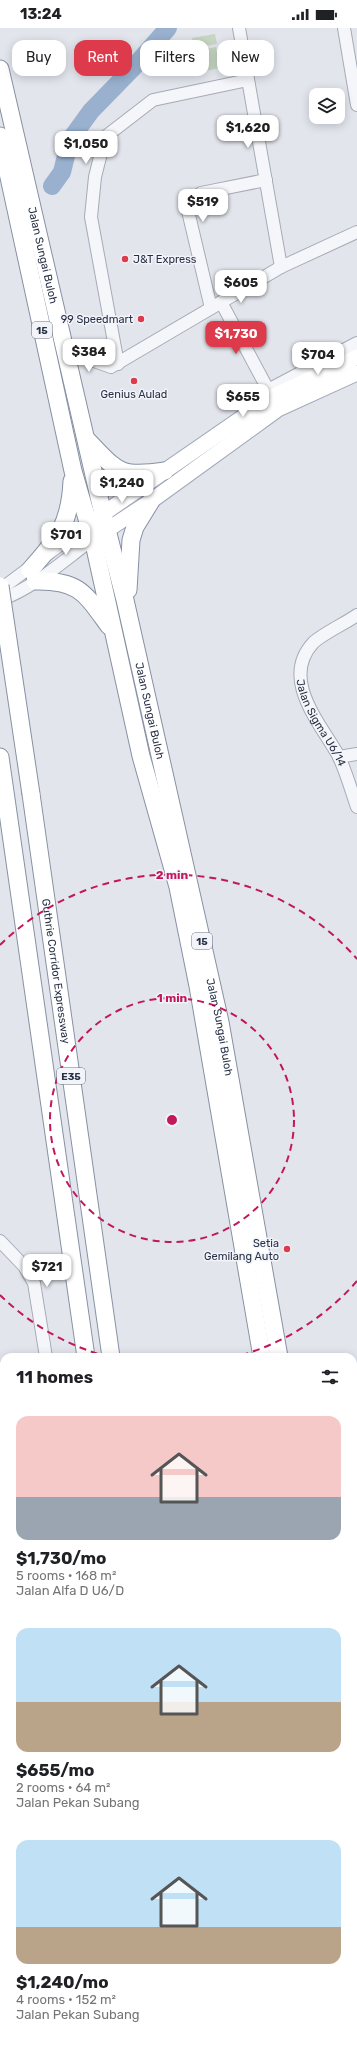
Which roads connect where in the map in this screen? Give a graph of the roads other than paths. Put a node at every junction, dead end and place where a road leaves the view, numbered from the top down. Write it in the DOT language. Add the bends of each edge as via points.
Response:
graph roads {
  1 [pos="239,28"];
  2 [pos="344,28"];
  3 [pos="0,69"];
  4 [pos="248,80"];
  5 [pos="357,105"];
  6 [pos="0,136"];
  7 [pos="266,180"];
  8 [pos="357,232"];
  9 [pos="281,267"];
  10 [pos="216,305"];
  11 [pos="64,342"];
  12 [pos="357,343"];
  13 [pos="357,357"];
  14 [pos="118,364"];
  15 [pos="357,372"];
  16 [pos="270,393"];
  17 [pos="86,439"];
  18 [pos="73,471"];
  19 [pos="165,471"];
  20 [pos="151,501"];
  21 [pos="106,521"];
  22 [pos="91,532"];
  23 [pos="32,575"];
  24 [pos="0,586"];
  25 [pos="0,594"];
  26 [pos="0,600"];
  27 [pos="125,600"];
  28 [pos="357,615"];
  29 [pos="112,629"];
  30 [pos="357,754"];
  31 [pos="0,757"];
  32 [pos="339,757"];
  33 [pos="357,807"];
  34 [pos="0,1241"];
  35 [pos="45,1353"];
  36 [pos="85,1353"];
  37 [pos="110,1353"];
  38 [pos="261,1353"];
  39 [pos="278,1353"];
  1 -- 4 [label="street"];
  2 -- 5 [label="street"];
  3 -- 11 [label="highway, Jalan Sungai Buloh / 15"];
  4 -- 7 [label="street"];
  4 -- 14 [label="street" via="153,100 105,137 95,177 91,217"];
  6 -- 18 [label="highway, Jalan Sungai Buloh / 15"];
  7 -- 9 [label="street"];
  7 -- 10 [label="street" via="201,193 193,200 188,211"];
  8 -- 9 [label="street"];
  9 -- 10 [label="street"];
  10 -- 14 [label="street"];
  10 -- 16 [label="street"];
  11 -- 14 [label="street" via="101,365 111,367"];
  11 -- 17 [label="highway, Jalan Sungai Buloh / 15"];
  12 -- 16 [label="street"];
  13 -- 16 [label="main road"];
  15 -- 20 [label="main road" via="278,409"];
  16 -- 19 [label="main road"];
  17 -- 19 [label="highway" via="114,468 126,473 140,475"];
  17 -- 21 [label="highway, Jalan Sungai Buloh / 15"];
  18 -- 22 [label="highway, Jalan Sungai Buloh / 15"];
  18 -- 23 [label="highway" via="69,510 64,527"];
  19 -- 21 [label="main road"];
  20 -- 21 [label="main road"];
  20 -- 27 [label="highway" via="135,527 131,540 129,586"];
  21 -- 22 [label="main road"];
  21 -- 27 [label="highway, Jalan Sungai Buloh / 15"];
  22 -- 23 [label="street"];
  22 -- 29 [label="highway, Jalan Sungai Buloh / 15"];
  23 -- 25 [label="street" via="5,586"];
  23 -- 26 [label="street" via="10,596"];
  23 -- 29 [label="highway" via="67,583 79,590 88,597"];
  24 -- 37 [label="highway, Guthrie Corridor Expressway / E35, bridge"];
  27 -- 39 [label="highway, Jalan Sungai Buloh / 15" via="220,1022"];
  28 -- 32 [label="street, Jalan Sigma U6/14" via="314,643 301,663 301,687 310,710"];
  29 -- 38 [label="highway, Jalan Sungai Buloh / 15" via="141,756 178,888 198,986"];
  30 -- 32 [label="street"];
  31 -- 36 [label="highway, E35"];
  32 -- 33 [label="street, Jalan Sigma U6/14"];
  34 -- 35 [label="street" via="24,1266 34,1283"];
}
